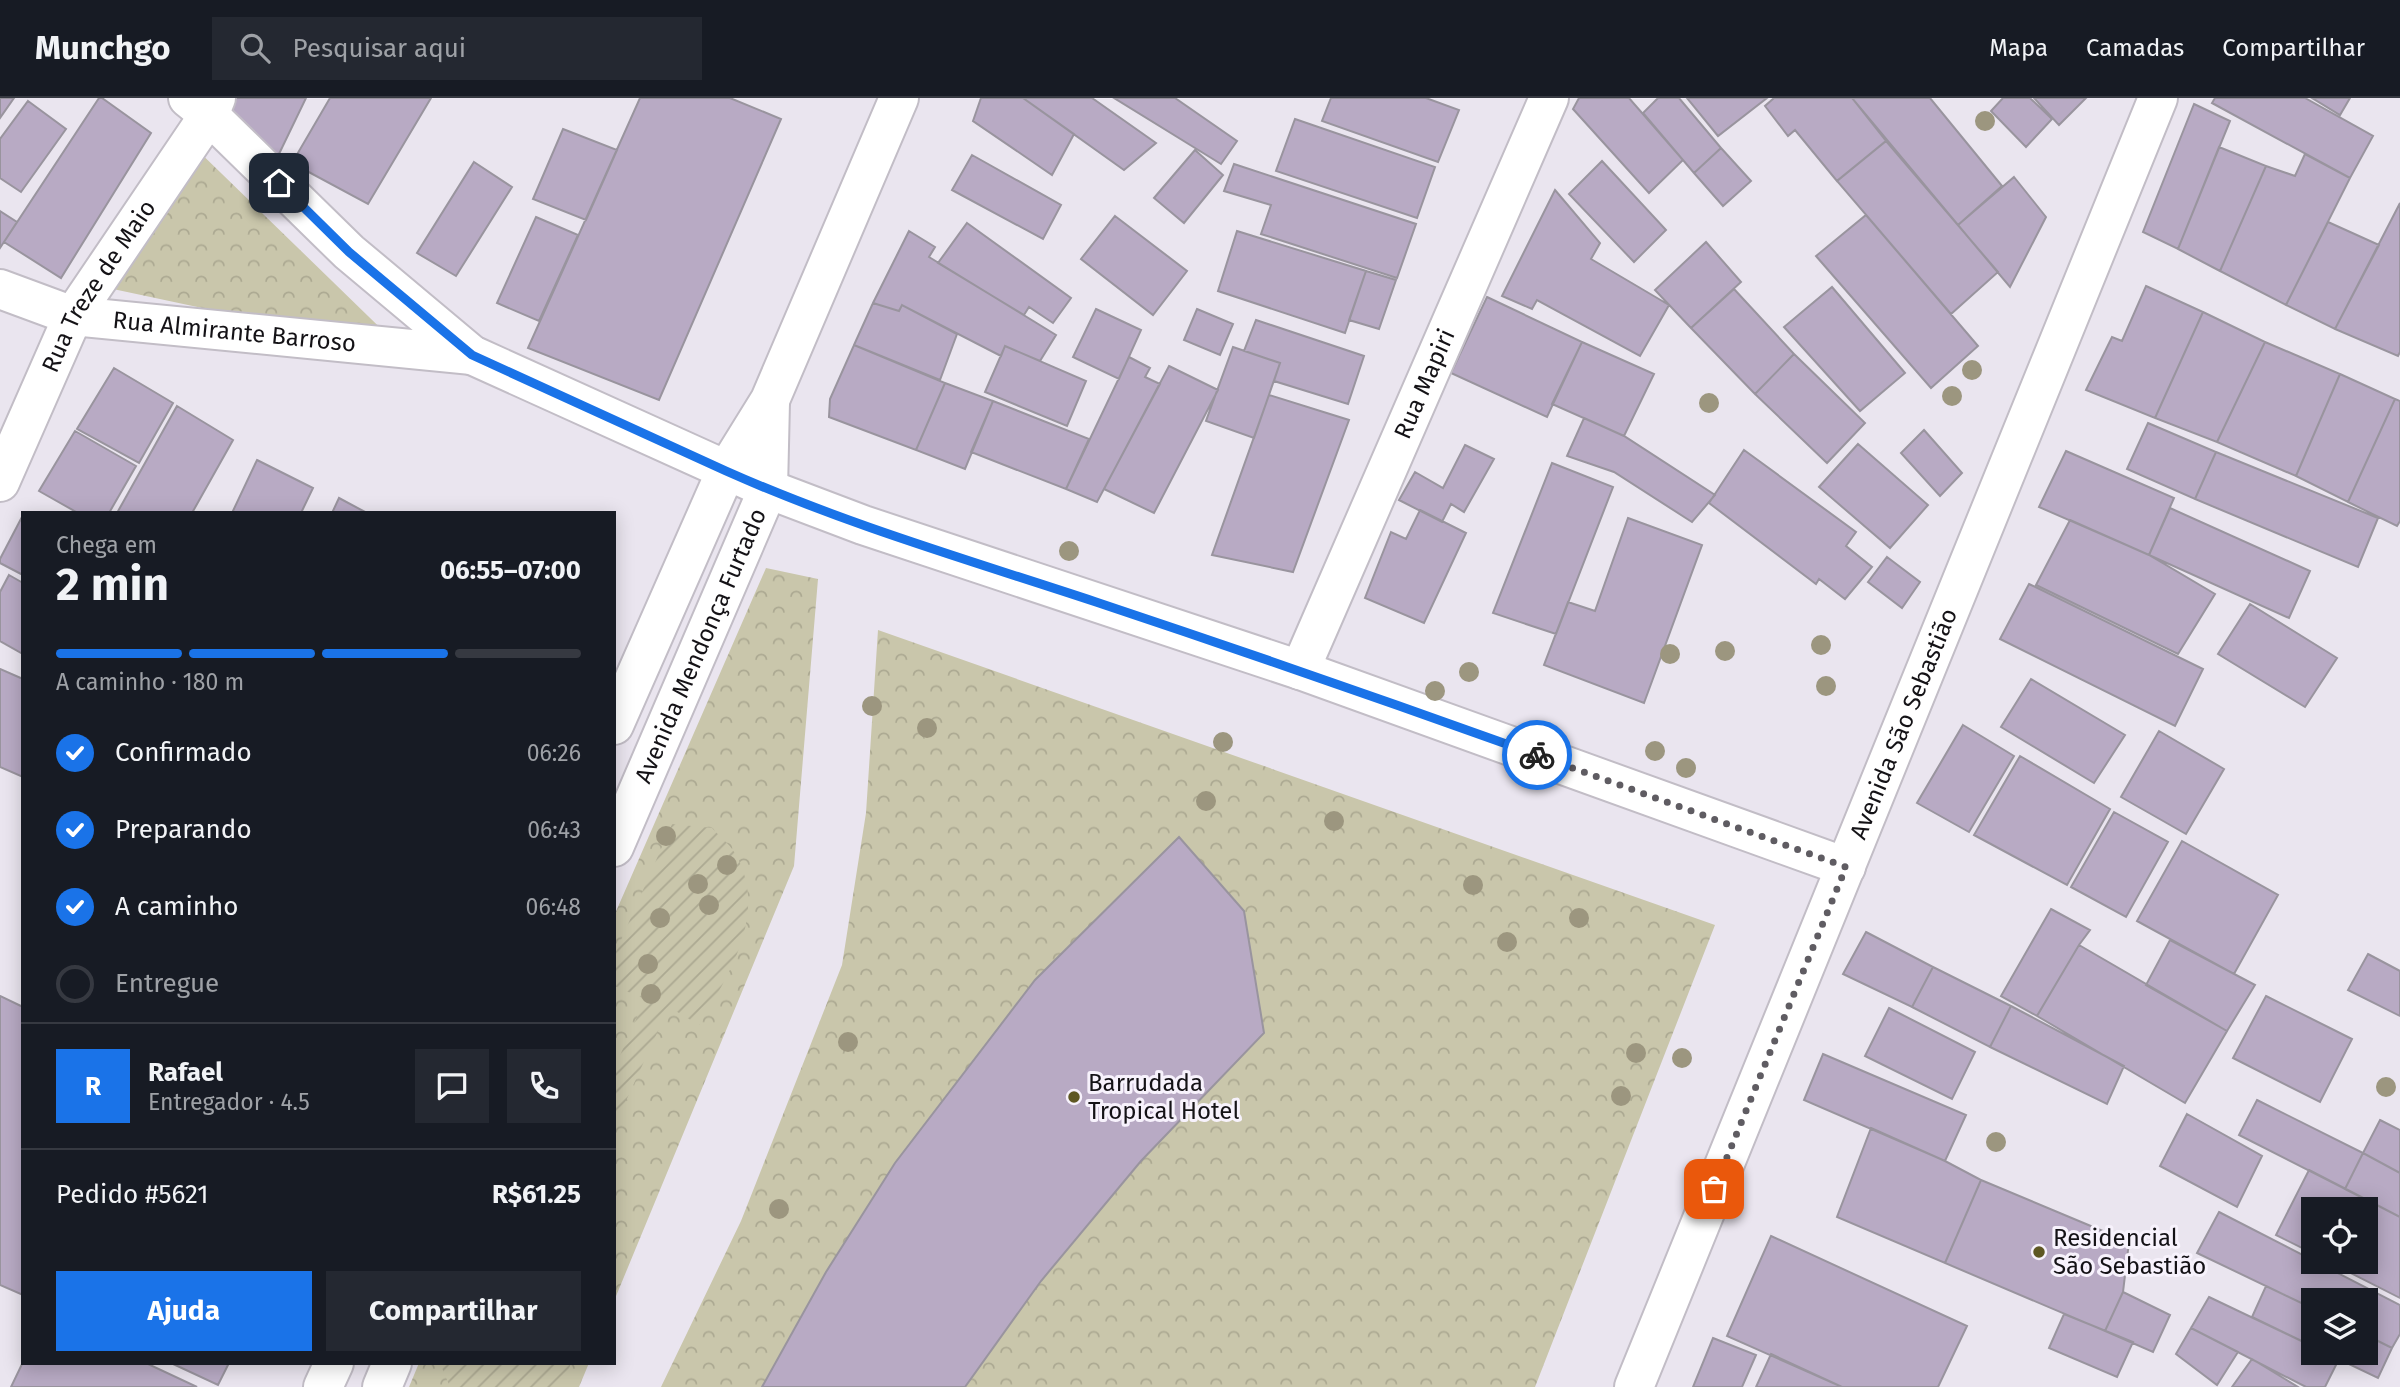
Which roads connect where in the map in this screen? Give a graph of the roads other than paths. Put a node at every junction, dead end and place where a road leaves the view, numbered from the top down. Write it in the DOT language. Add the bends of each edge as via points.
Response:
graph roads {
  1 [pos="899,98"];
  2 [pos="1549,98"];
  3 [pos="2158,98"];
  4 [pos="204,104"];
  5 [pos="0,289"];
  6 [pos="73,316"];
  7 [pos="472,355"];
  8 [pos="770,400"];
  9 [pos="726,471"];
  10 [pos="0,482"];
  11 [pos="768,489"];
  12 [pos="1300,670"];
  13 [pos="616,720"];
  14 [pos="616,841"];
  15 [pos="1846,867"];
  16 [pos="333,1365"];
  17 [pos="391,1365"];
  18 [pos="323,1387"];
  19 [pos="382,1387"];
  20 [pos="1634,1387"];
  1 -- 8 [label="street, Avenida Mendonça Furtado"];
  2 -- 12 [label="street, Rua Mapiri"];
  3 -- 15 [label="street, Avenida São Sebastião"];
  4 -- 6 [label="street, Rua Treze de Maio"];
  4 -- 7 [label="street, Rua Almirante Barroso" via="349,252"];
  5 -- 6 [label="street, Rua Almirante Barroso"];
  6 -- 7 [label="street, Rua Almirante Barroso"];
  6 -- 10 [label="street, Rua Treze de Maio"];
  7 -- 9 [label="street, Rua Almirante Barroso"];
  8 -- 9 [label="street, Avenida Mendonça Furtado"];
  8 -- 11 [label="street, Avenida Mendonça Furtado"];
  9 -- 11 [label="street, Rua Almirante Barroso"];
  9 -- 13 [label="street, Avenida Mendonça Furtado"];
  11 -- 12 [label="street, Rua Almirante Barroso"];
  11 -- 14 [label="street, Avenida Mendonça Furtado"];
  12 -- 15 [label="street, Rua Almirante Barroso"];
  15 -- 20 [label="street, Avenida São Sebastião"];
  16 -- 18 [label="street"];
  17 -- 19 [label="street"];
}
